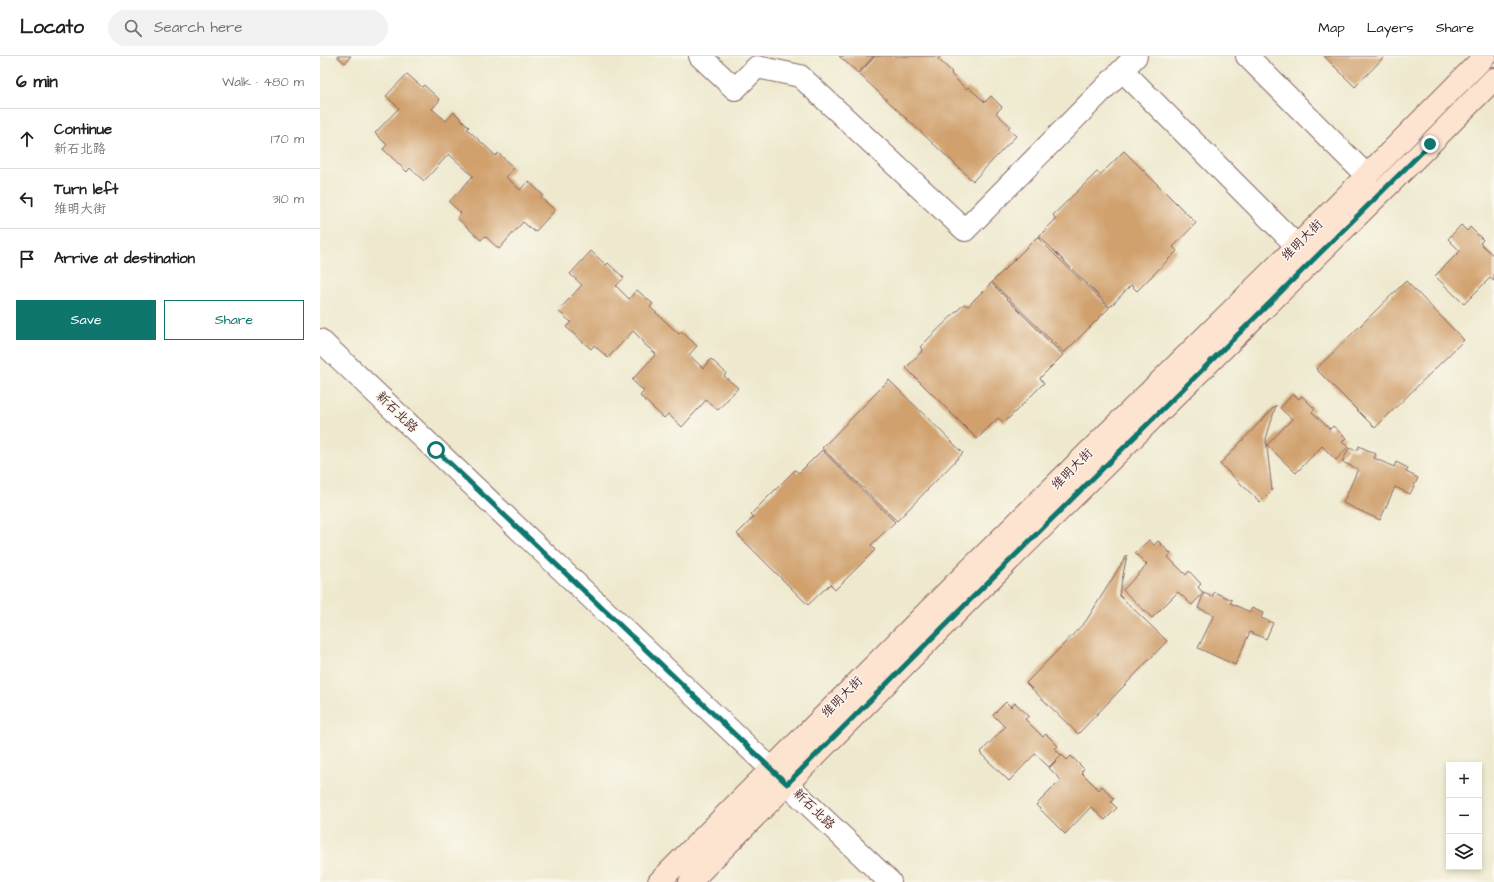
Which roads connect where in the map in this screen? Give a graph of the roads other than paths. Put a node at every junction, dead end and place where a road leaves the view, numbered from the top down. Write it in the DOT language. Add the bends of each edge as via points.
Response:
graph roads {
  1 [pos="700,56"];
  2 [pos="1247,56"];
  3 [pos="1485,56"];
  4 [pos="1129,63"];
  5 [pos="1494,78"];
  6 [pos="1367,176"];
  7 [pos="1296,246"];
  8 [pos="320,340"];
  9 [pos="771,769"];
  10 [pos="787,784"];
  11 [pos="659,882"];
  12 [pos="690,882"];
  13 [pos="890,882"];
  1 -- 4 [label="street" via="735,89 757,67 800,76 965,230"];
  2 -- 6 [label="street"];
  3 -- 6 [label="main road, 维明大街"];
  4 -- 7 [label="street"];
  5 -- 10 [label="main road, 维明大街"];
  6 -- 7 [label="main road, 维明大街"];
  7 -- 9 [label="main road, 维明大街"];
  8 -- 9 [label="street, 新石北路"];
  9 -- 10 [label="street, 新石北路"];
  9 -- 11 [label="main road, 维明大街"];
  10 -- 12 [label="main road, 维明大街"];
  10 -- 13 [label="street, 新石北路"];
}
